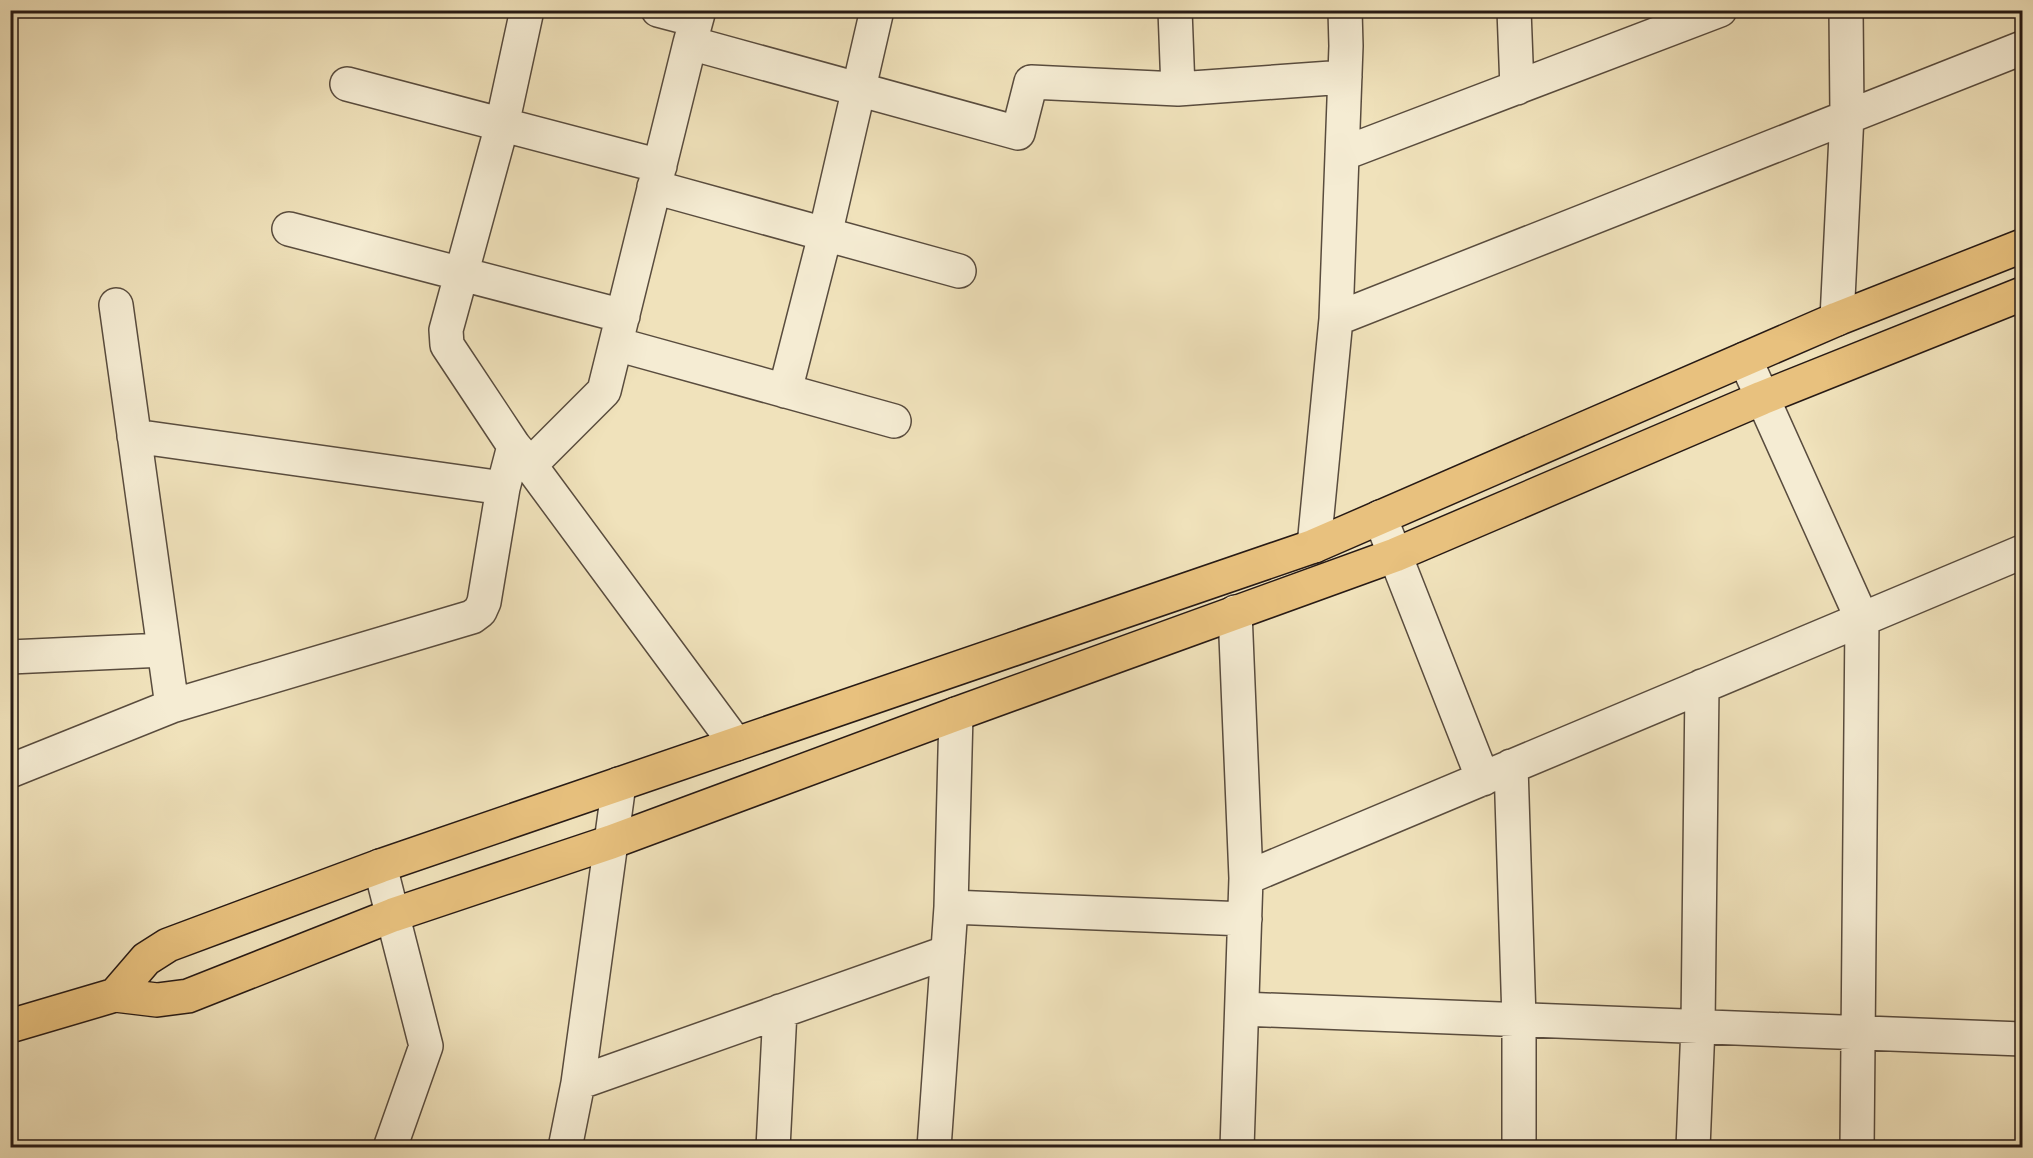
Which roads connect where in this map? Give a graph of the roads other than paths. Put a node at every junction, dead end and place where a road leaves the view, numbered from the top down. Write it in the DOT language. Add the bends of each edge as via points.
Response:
graph roads {
  1 [pos="527,10"];
  2 [pos="658,10"];
  3 [pos="877,10"];
  4 [pos="1175,10"];
  5 [pos="1345,10"];
  6 [pos="1514,10"];
  7 [pos="1720,10"];
  8 [pos="1846,10"];
  9 [pos="1670,20"];
  10 [pos="695,25"];
  11 [pos="2022,48"];
  12 [pos="1345,77"];
  13 [pos="347,84"];
  14 [pos="1516,88"];
  15 [pos="859,89"];
  16 [pos="1178,89"];
  17 [pos="1848,116"];
  18 [pos="502,125"];
  19 [pos="1342,154"];
  20 [pos="657,177"];
  21 [pos="289,229"];
  22 [pos="825,235"];
  23 [pos="2022,246"];
  24 [pos="959,271"];
  25 [pos="462,274"];
  26 [pos="2022,294"];
  27 [pos="116,305"];
  28 [pos="1336,319"];
  29 [pos="1838,319"];
  30 [pos="619,330"];
  31 [pos="1745,359"];
  32 [pos="785,391"];
  33 [pos="1762,398"];
  34 [pos="894,421"];
  35 [pos="134,436"];
  36 [pos="522,455"];
  37 [pos="503,488"];
  38 [pos="1380,517"];
  39 [pos="1314,546"];
  40 [pos="2022,552"];
  41 [pos="1395,555"];
  42 [pos="1235,612"];
  43 [pos="1862,619"];
  44 [pos="164,650"];
  45 [pos="10,657"];
  46 [pos="1702,686"];
  47 [pos="172,706"];
  48 [pos="956,714"];
  49 [pos="736,744"];
  50 [pos="10,771"];
  51 [pos="1497,772"];
  52 [pos="619,784"];
  53 [pos="611,842"];
  54 [pos="380,866"];
  55 [pos="1246,878"];
  56 [pos="951,907"];
  57 [pos="393,915"];
  58 [pos="1245,919"];
  59 [pos="948,952"];
  60 [pos="115,994"];
  61 [pos="1242,1009"];
  62 [pos="780,1011"];
  63 [pos="1519,1019"];
  64 [pos="10,1026"];
  65 [pos="1698,1026"];
  66 [pos="1859,1032"];
  67 [pos="2022,1039"];
  68 [pos="578,1083"];
  69 [pos="390,1148"];
  70 [pos="565,1148"];
  71 [pos="773,1148"];
  72 [pos="934,1148"];
  73 [pos="1237,1148"];
  74 [pos="1519,1148"];
  75 [pos="1693,1148"];
  76 [pos="1857,1148"];
  1 -- 18 [label="street"];
  2 -- 10 [label="street"];
  3 -- 15 [label="street"];
  4 -- 16 [label="street"];
  5 -- 12 [label="street"];
  6 -- 14 [label="street"];
  7 -- 9 [label="street"];
  8 -- 17 [label="street"];
  9 -- 14 [label="street"];
  10 -- 15 [label="street"];
  10 -- 20 [label="street"];
  11 -- 17 [label="street"];
  12 -- 16 [label="street"];
  12 -- 19 [label="street"];
  13 -- 18 [label="street"];
  14 -- 19 [label="street"];
  15 -- 16 [label="street" via="1018,133 1031,82"];
  15 -- 22 [label="street"];
  17 -- 28 [label="street"];
  17 -- 29 [label="street"];
  18 -- 20 [label="street"];
  18 -- 25 [label="street"];
  19 -- 28 [label="street"];
  20 -- 22 [label="street"];
  20 -- 30 [label="street"];
  21 -- 25 [label="street"];
  22 -- 24 [label="street"];
  22 -- 32 [label="street"];
  23 -- 29 [label="main road"];
  25 -- 30 [label="street"];
  25 -- 36 [label="street" via="445,338 447,345"];
  26 -- 33 [label="main road"];
  27 -- 35 [label="street"];
  28 -- 39 [label="street"];
  29 -- 31 [label="main road"];
  30 -- 32 [label="street"];
  30 -- 36 [label="street" via="604,390"];
  31 -- 33 [label="street"];
  31 -- 38 [label="main road"];
  32 -- 34 [label="street"];
  33 -- 41 [label="main road"];
  33 -- 43 [label="street"];
  35 -- 37 [label="street"];
  35 -- 44 [label="street"];
  36 -- 37 [label="street"];
  36 -- 49 [label="street"];
  37 -- 47 [label="street" via="484,602 472,617"];
  38 -- 39 [label="main road"];
  38 -- 41 [label="street"];
  39 -- 49 [label="main road"];
  40 -- 43 [label="street"];
  41 -- 42 [label="main road"];
  41 -- 51 [label="street"];
  42 -- 48 [label="main road"];
  42 -- 55 [label="street"];
  43 -- 46 [label="street"];
  43 -- 66 [label="street"];
  44 -- 45 [label="street"];
  44 -- 47 [label="street"];
  46 -- 51 [label="street"];
  46 -- 65 [label="street"];
  47 -- 50 [label="street"];
  48 -- 53 [label="main road"];
  48 -- 56 [label="street"];
  49 -- 52 [label="main road"];
  51 -- 55 [label="street"];
  51 -- 63 [label="street"];
  52 -- 53 [label="street"];
  52 -- 54 [label="main road"];
  53 -- 57 [label="main road"];
  53 -- 68 [label="street"];
  54 -- 57 [label="street"];
  54 -- 60 [label="main road" via="168,945 146,959"];
  55 -- 58 [label="street"];
  56 -- 58 [label="street"];
  56 -- 59 [label="street"];
  57 -- 60 [label="main road" via="188,996 157,1000"];
  57 -- 69 [label="street" via="426,1046"];
  58 -- 61 [label="street"];
  59 -- 62 [label="street"];
  59 -- 72 [label="street"];
  60 -- 64 [label="main road"];
  61 -- 63 [label="street"];
  61 -- 73 [label="street"];
  62 -- 68 [label="street"];
  62 -- 71 [label="street"];
  63 -- 65 [label="street"];
  63 -- 74 [label="street"];
  65 -- 66 [label="street"];
  65 -- 75 [label="street"];
  66 -- 67 [label="street"];
  66 -- 76 [label="street"];
  68 -- 70 [label="street"];
}
